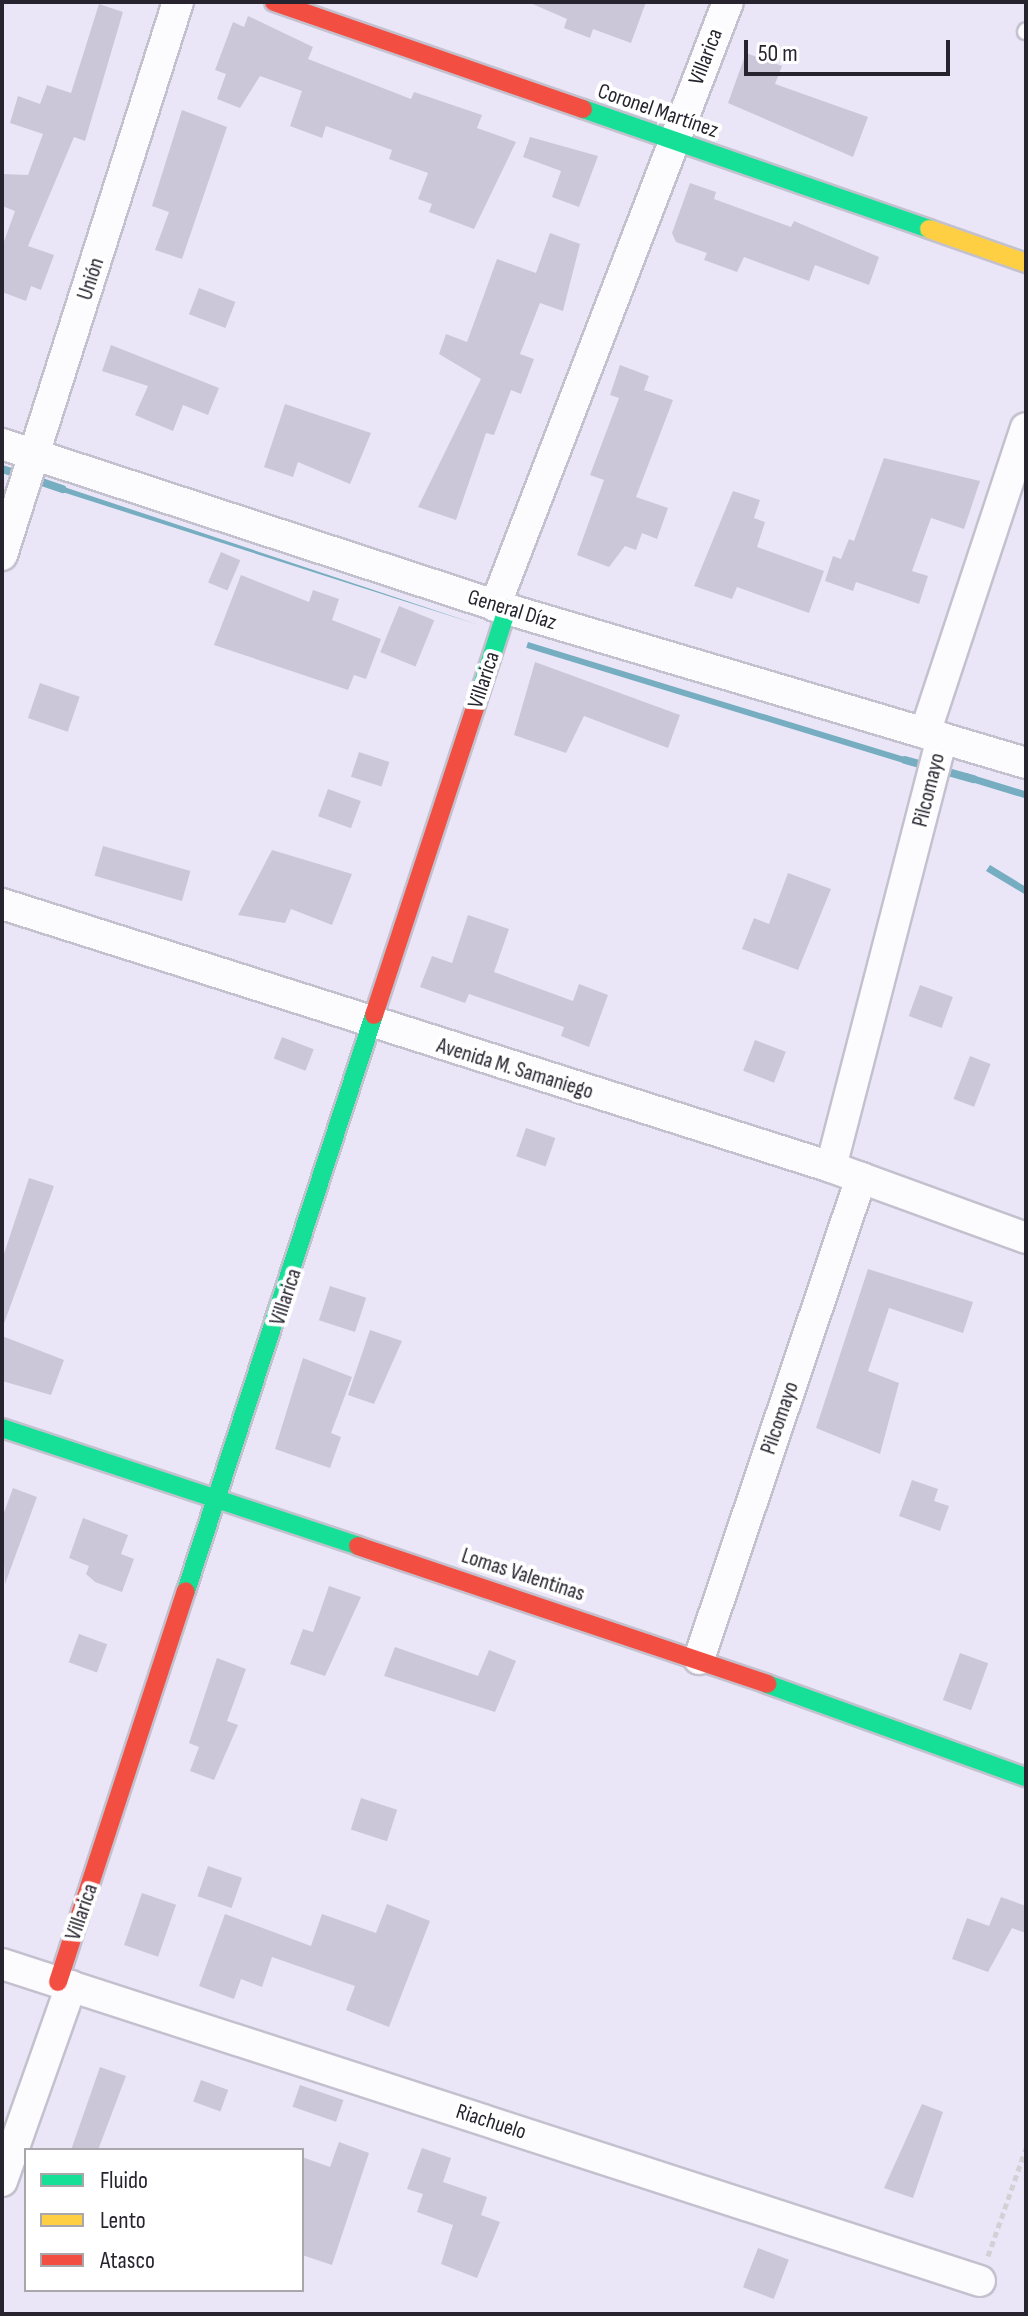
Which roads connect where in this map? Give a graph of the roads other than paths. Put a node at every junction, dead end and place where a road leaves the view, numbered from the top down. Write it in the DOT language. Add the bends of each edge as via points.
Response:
graph roads {
  1 [pos="178,2"];
  2 [pos="274,2"];
  3 [pos="728,2"];
  4 [pos="674,142"];
  5 [pos="1026,263"];
  6 [pos="1026,428"];
  7 [pos="2,444"];
  8 [pos="30,470"];
  9 [pos="2,555"];
  10 [pos="500,621"];
  11 [pos="934,752"];
  12 [pos="1026,763"];
  13 [pos="2,904"];
  14 [pos="374,1025"];
  15 [pos="831,1167"];
  16 [pos="861,1178"];
  17 [pos="1026,1238"];
  18 [pos="2,1428"];
  19 [pos="220,1499"];
  20 [pos="699,1659"];
  21 [pos="1026,1777"];
  22 [pos="2,1964"];
  23 [pos="65,1984"];
  24 [pos="2,2181"];
  25 [pos="980,2281"];
  1 -- 8 [label="street, Unión"];
  2 -- 4 [label="street, Coronel Martínez"];
  3 -- 4 [label="street, Villarica"];
  4 -- 5 [label="street, Coronel Martínez"];
  4 -- 10 [label="street, Villarica"];
  6 -- 11 [label="street, Pilcomayo"];
  7 -- 8 [label="street, General Díaz"];
  8 -- 9 [label="street, Unión"];
  8 -- 10 [label="street, General Díaz"];
  10 -- 11 [label="street, General Díaz"];
  10 -- 14 [label="street, Villarica"];
  11 -- 12 [label="street, General Díaz"];
  11 -- 15 [label="street, Pilcomayo"];
  13 -- 14 [label="street, Avenida M. Samaniego"];
  14 -- 15 [label="street, Avenida M. Samaniego"];
  14 -- 19 [label="street, Villarica"];
  15 -- 16 [label="street, Avenida M. Samaniego"];
  16 -- 17 [label="street, Avenida M. Samaniego"];
  16 -- 20 [label="street, Pilcomayo"];
  18 -- 19 [label="street, Lomas Valentinas"];
  19 -- 20 [label="street, Lomas Valentinas"];
  19 -- 23 [label="street, Villarica"];
  20 -- 21 [label="street, Lomas Valentinas"];
  22 -- 23 [label="street, Riachuelo"];
  23 -- 24 [label="street, Villarica"];
  23 -- 25 [label="street, Riachuelo"];
}
